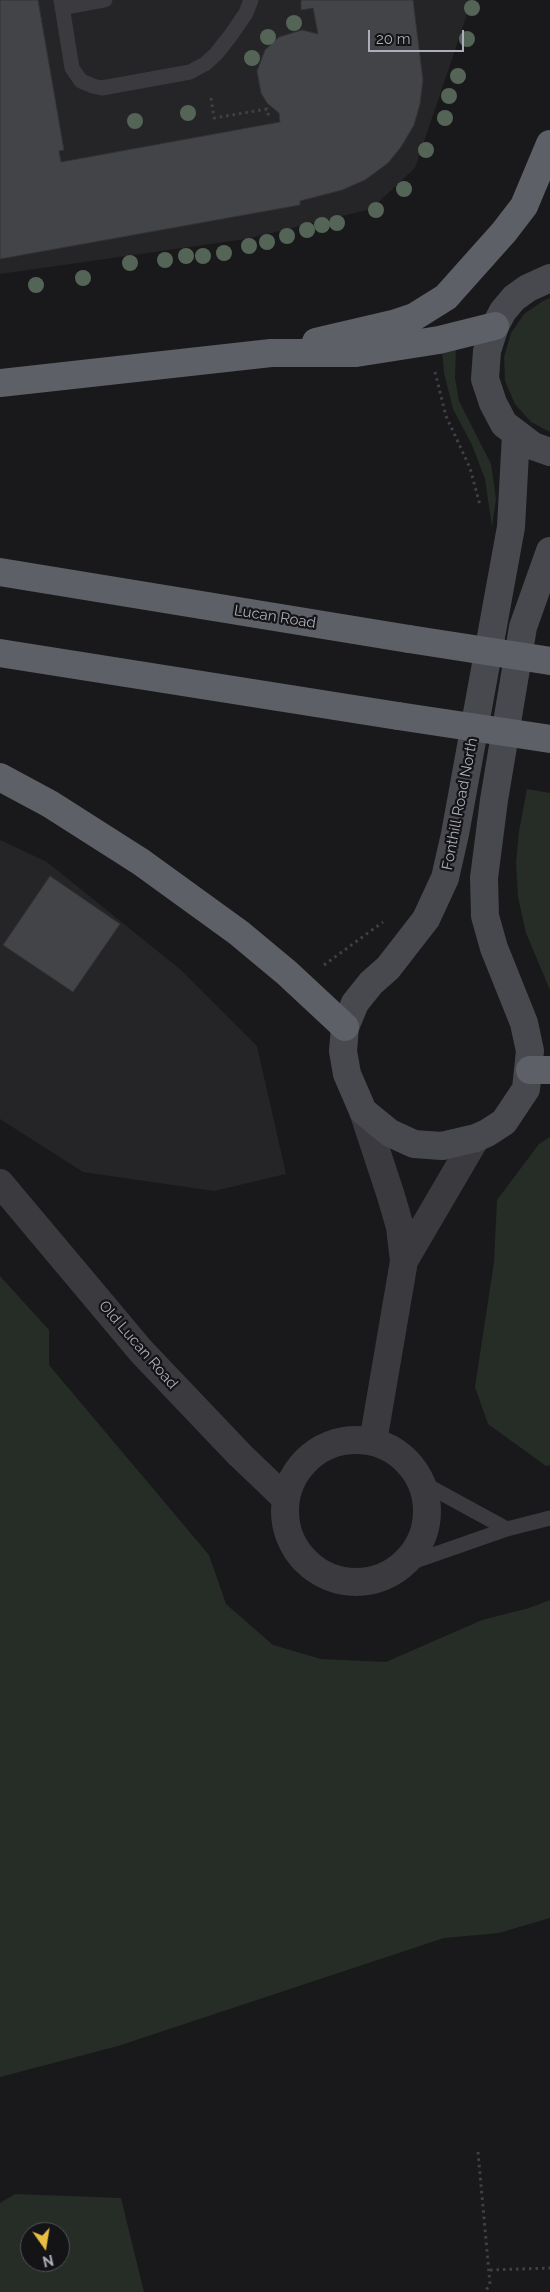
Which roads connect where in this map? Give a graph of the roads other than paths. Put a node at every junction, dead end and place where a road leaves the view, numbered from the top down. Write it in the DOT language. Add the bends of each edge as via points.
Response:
graph roads {
  1 [pos="105,0"];
  2 [pos="251,0"];
  3 [pos="62,4"];
  4 [pos="550,144"];
  5 [pos="550,278"];
  6 [pos="495,326"];
  7 [pos="271,352"];
  8 [pos="0,383"];
  9 [pos="516,434"];
  10 [pos="550,452"];
  11 [pos="550,551"];
  12 [pos="0,572"];
  13 [pos="0,653"];
  14 [pos="550,661"];
  15 [pos="550,739"];
  16 [pos="0,777"];
  17 [pos="345,1027"];
  18 [pos="540,1070"];
  19 [pos="363,1111"];
  20 [pos="476,1138"];
  21 [pos="0,1183"];
  22 [pos="404,1261"];
  23 [pos="373,1442"];
  24 [pos="421,1482"];
  25 [pos="285,1498"];
  26 [pos="550,1518"];
  27 [pos="507,1529"];
  28 [pos="401,1566"];
  1 -- 3 [label="lane"];
  2 -- 3 [label="lane" via="231,35 205,64 190,72 102,88 81,82 72,68"];
  4 -- 7 [label="highway" via="524,206 446,297 414,317 393,324"];
  5 -- 6 [label="main road" via="514,298"];
  6 -- 7 [label="highway" via="439,340 356,353"];
  6 -- 9 [label="main road" via="487,351 485,379 504,424"];
  7 -- 8 [label="highway"];
  9 -- 10 [label="main road" via="533,446"];
  9 -- 17 [label="main road, Fonthill Road North" via="511,527 456,834 445,878 426,919 388,968 355,1003"];
  11 -- 18 [label="main road, Fonthill Road North" via="523,627 484,878 485,916 494,948 524,1023 530,1051"];
  12 -- 14 [label="highway, Lucan Road, bridge"];
  13 -- 15 [label="highway, bridge"];
  16 -- 17 [label="highway" via="50,804 141,862 232,928"];
  17 -- 19 [label="main road, Fonthill Road North" via="343,1051 347,1074"];
  18 -- 20 [label="main road, Fonthill Road North" via="504,1122"];
  19 -- 20 [label="main road, Fonthill Road North" via="390,1133 414,1144 442,1146"];
  19 -- 22 [label="street" via="392,1196"];
  20 -- 22 [label="street"];
  21 -- 25 [label="street, Old Lucan Road" via="141,1351"];
  22 -- 23 [label="street"];
  23 -- 24 [label="street" via="393,1450 409,1464"];
  23 -- 25 [label="street" via="349,1440 327,1446 308,1458 293,1476"];
  24 -- 27 [label="lane"];
  24 -- 28 [label="street" via="427,1503 426,1524 417,1548"];
  25 -- 28 [label="street" via="285,1523 293,1546 309,1565 330,1578 355,1582 379,1578"];
  26 -- 27 [label="lane"];
  27 -- 28 [label="lane"];
}
